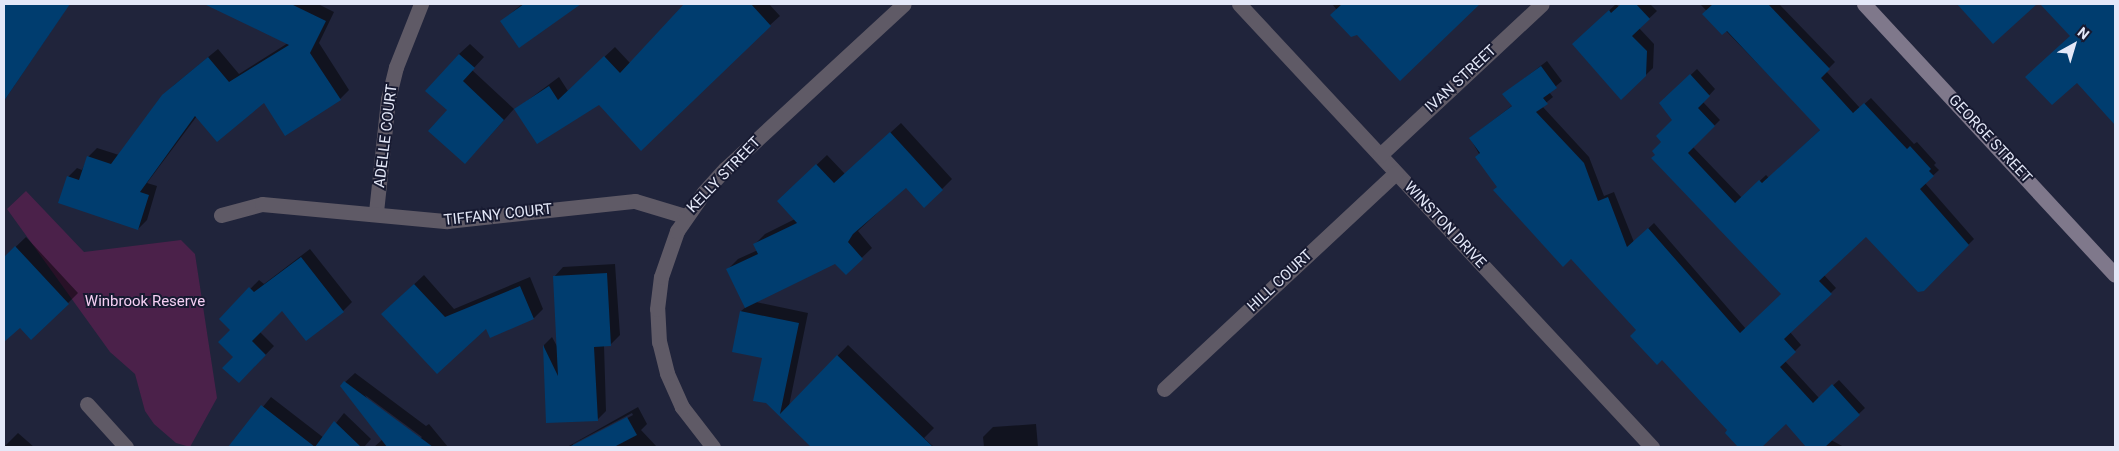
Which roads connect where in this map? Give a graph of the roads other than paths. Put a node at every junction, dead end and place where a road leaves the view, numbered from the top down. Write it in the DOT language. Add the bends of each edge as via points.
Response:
graph roads {
  1 [pos="420,4"];
  2 [pos="904,4"];
  3 [pos="1239,4"];
  4 [pos="1542,4"];
  5 [pos="1864,4"];
  6 [pos="1380,155"];
  7 [pos="1396,173"];
  8 [pos="376,212"];
  9 [pos="221,215"];
  10 [pos="685,216"];
  11 [pos="2115,275"];
  12 [pos="1164,389"];
  13 [pos="87,404"];
  14 [pos="126,447"];
  15 [pos="713,447"];
  16 [pos="1652,447"];
  1 -- 8 [label="street, ADELLE COURT" via="396,67 388,99"];
  2 -- 10 [label="street, KELLY STREET" via="725,169"];
  3 -- 6 [label="street, WINSTON DRIVE"];
  4 -- 6 [label="street, IVAN STREET"];
  5 -- 11 [label="main road, GEORGE STREET"];
  6 -- 7 [label="street, WINSTON DRIVE"];
  7 -- 12 [label="street, HILL COURT"];
  7 -- 16 [label="street, WINSTON DRIVE"];
  8 -- 9 [label="street, TIFFANY COURT" via="262,204"];
  8 -- 10 [label="street, TIFFANY COURT" via="447,221 635,201"];
  10 -- 15 [label="street, KELLY STREET" via="661,277 657,309 659,342 667,373 682,408"];
  13 -- 14 [label="street"];
}
